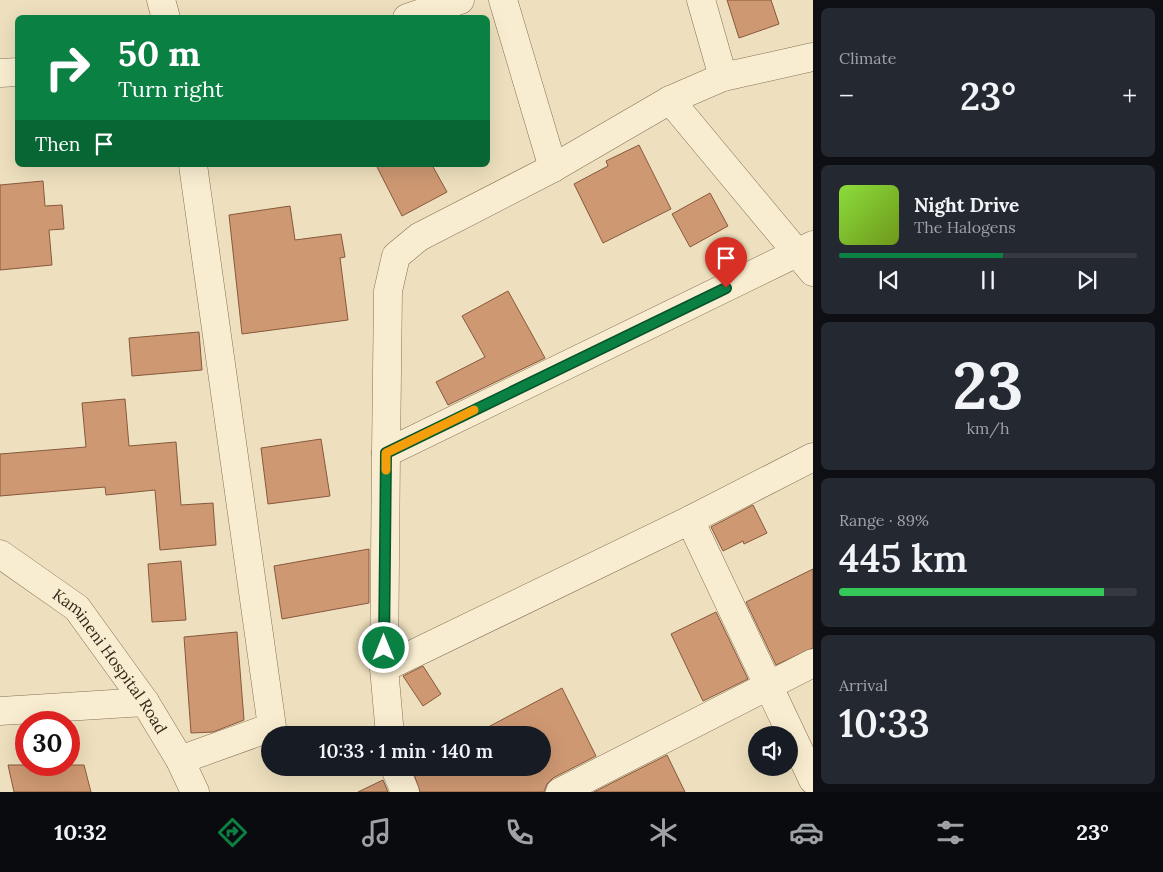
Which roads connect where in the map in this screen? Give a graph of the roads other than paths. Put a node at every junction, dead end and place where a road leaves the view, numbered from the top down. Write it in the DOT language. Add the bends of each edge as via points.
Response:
graph roads {
  1 [pos="161,0"];
  2 [pos="460,0"];
  3 [pos="503,0"];
  4 [pos="702,0"];
  5 [pos="165,15"];
  6 [pos="416,15"];
  7 [pos="813,56"];
  8 [pos="15,72"];
  9 [pos="0,73"];
  10 [pos="723,77"];
  11 [pos="670,100"];
  12 [pos="193,167"];
  13 [pos="552,168"];
  14 [pos="808,257"];
  15 [pos="386,453"];
  16 [pos="813,457"];
  17 [pos="690,520"];
  18 [pos="0,554"];
  19 [pos="813,663"];
  20 [pos="384,668"];
  21 [pos="769,685"];
  22 [pos="145,702"];
  23 [pos="0,711"];
  24 [pos="389,726"];
  25 [pos="180,760"];
  26 [pos="398,776"];
  27 [pos="813,780"];
  28 [pos="195,792"];
  29 [pos="405,792"];
  30 [pos="560,792"];
  1 -- 5 [label="street"];
  2 -- 6 [label="street"];
  3 -- 13 [label="street"];
  4 -- 10 [label="street"];
  7 -- 10 [label="street"];
  8 -- 9 [label="street"];
  10 -- 11 [label="street"];
  11 -- 13 [label="street"];
  11 -- 14 [label="street"];
  12 -- 25 [label="street" via="272,727"];
  13 -- 15 [label="street" via="419,237 396,256 388,291"];
  14 -- 15 [label="street"];
  15 -- 20 [label="street"];
  16 -- 17 [label="street"];
  17 -- 20 [label="street"];
  17 -- 21 [label="street"];
  18 -- 22 [label="street, Kamineni Hospital Road" via="77,608"];
  19 -- 21 [label="street"];
  20 -- 24 [label="street"];
  21 -- 27 [label="street"];
  21 -- 30 [label="street"];
  22 -- 23 [label="street"];
  22 -- 25 [label="street, Kamineni Hospital Road"];
  25 -- 28 [label="street, Kamineni Hospital Road"];
  26 -- 29 [label="street"];
}
